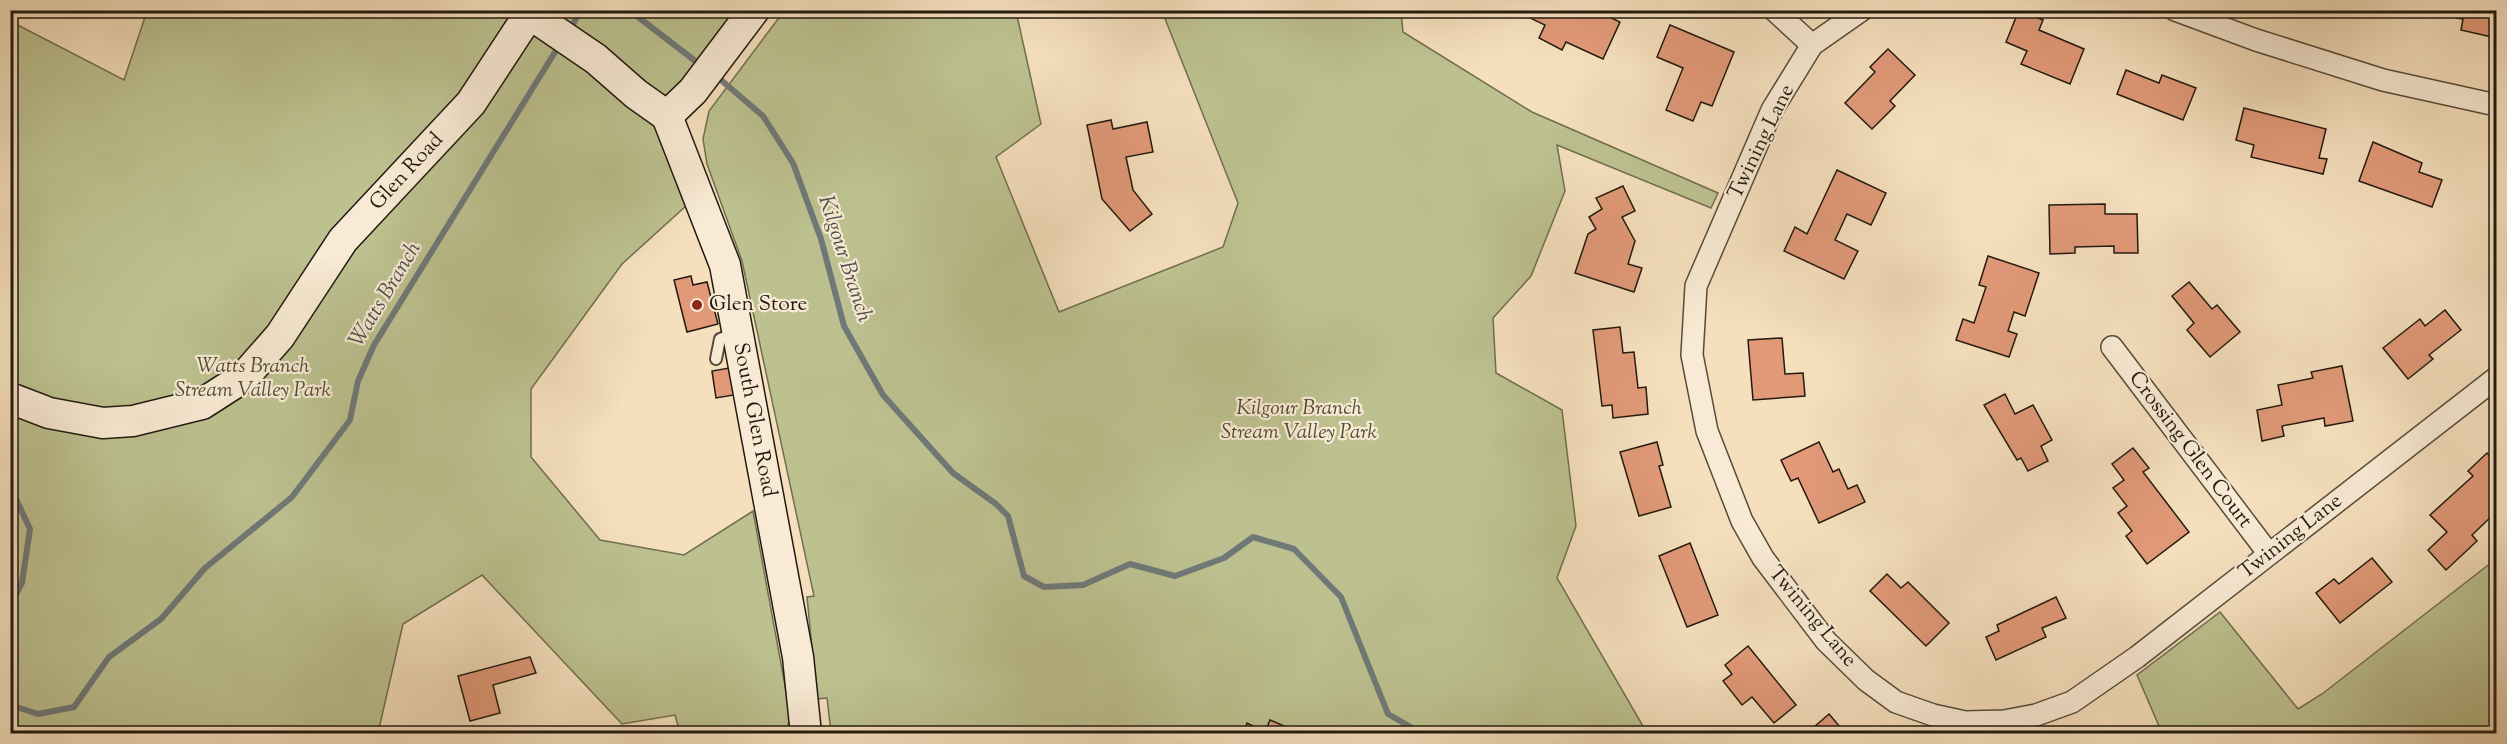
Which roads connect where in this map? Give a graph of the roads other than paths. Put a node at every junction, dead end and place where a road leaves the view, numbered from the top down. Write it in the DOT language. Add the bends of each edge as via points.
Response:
graph roads {
  1 [pos="754,10"];
  2 [pos="1774,10"];
  3 [pos="1862,10"];
  4 [pos="2175,10"];
  5 [pos="538,17"];
  6 [pos="1812,45"];
  7 [pos="2496,105"];
  8 [pos="667,116"];
  9 [pos="738,332"];
  10 [pos="2112,346"];
  11 [pos="716,359"];
  12 [pos="2496,378"];
  13 [pos="10,398"];
  14 [pos="2269,554"];
  15 [pos="806,734"];
  1 -- 8 [label="main road" via="693,91"];
  2 -- 6 [label="street"];
  3 -- 6 [label="street, Twining Lane"];
  4 -- 7 [label="street" via="2383,80"];
  5 -- 8 [label="main road, Glen Road"];
  5 -- 13 [label="main road, Glen Road" via="471,103 343,240 280,336 244,377 202,404 133,421 103,423 60,415"];
  6 -- 14 [label="street, Twining Lane" via="1772,110 1696,286 1692,355 1707,431 1742,520 1763,558 1826,641 1866,680 1896,702 1933,716 1965,722 2036,716 2072,702 2137,657"];
  8 -- 9 [label="main road, South Glen Road" via="725,265"];
  9 -- 11 [label="lane" via="720,339"];
  9 -- 15 [label="main road, South Glen Road" via="798,657"];
  10 -- 14 [label="street, Crossing Glen Court"];
  12 -- 14 [label="street, Twining Lane"];
}
